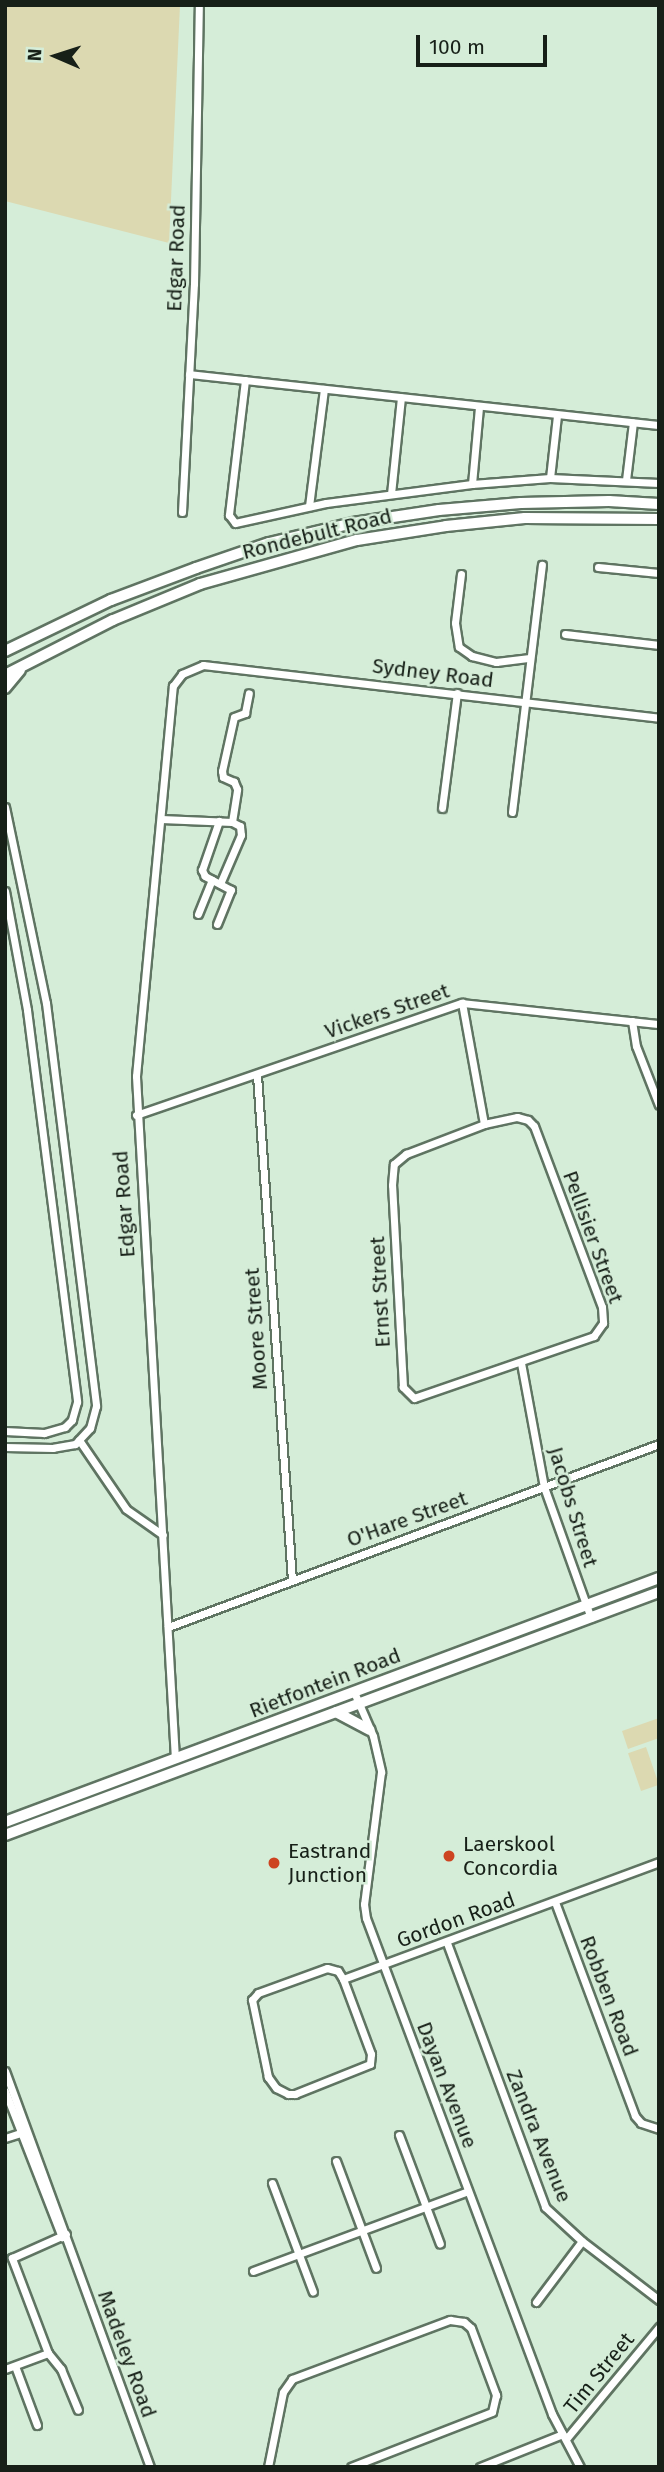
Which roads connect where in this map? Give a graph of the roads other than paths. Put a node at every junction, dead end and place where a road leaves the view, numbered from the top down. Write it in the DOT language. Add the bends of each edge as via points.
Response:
graph roads {
  1 [pos="199,5"];
  2 [pos="189,374"];
  3 [pos="245,380"];
  4 [pos="324,389"];
  5 [pos="401,398"];
  6 [pos="479,407"];
  7 [pos="557,416"];
  8 [pos="633,422"];
  9 [pos="659,425"];
  10 [pos="550,478"];
  11 [pos="626,480"];
  12 [pos="472,484"];
  13 [pos="659,484"];
  14 [pos="391,494"];
  15 [pos="659,504"];
  16 [pos="309,506"];
  17 [pos="182,512"];
  18 [pos="659,519"];
  19 [pos="542,565"];
  20 [pos="598,568"];
  21 [pos="659,573"];
  22 [pos="461,574"];
  23 [pos="565,634"];
  24 [pos="659,645"];
  25 [pos="5,651"];
  26 [pos="530,658"];
  27 [pos="24,664"];
  28 [pos="203,665"];
  29 [pos="5,675"];
  30 [pos="5,688"];
  31 [pos="249,693"];
  32 [pos="457,693"];
  33 [pos="523,702"];
  34 [pos="659,718"];
  35 [pos="5,807"];
  36 [pos="442,808"];
  37 [pos="512,812"];
  38 [pos="161,819"];
  39 [pos="219,821"];
  40 [pos="232,822"];
  41 [pos="212,880"];
  42 [pos="220,884"];
  43 [pos="5,891"];
  44 [pos="198,914"];
  45 [pos="217,925"];
  46 [pos="462,1003"];
  47 [pos="632,1021"];
  48 [pos="659,1024"];
  49 [pos="257,1075"];
  50 [pos="659,1105"];
  51 [pos="136,1115"];
  52 [pos="484,1124"];
  53 [pos="522,1363"];
  54 [pos="5,1431"];
  55 [pos="79,1440"];
  56 [pos="659,1444"];
  57 [pos="5,1447"];
  58 [pos="544,1487"];
  59 [pos="163,1535"];
  60 [pos="659,1578"];
  61 [pos="292,1580"];
  62 [pos="659,1592"];
  63 [pos="586,1605"];
  64 [pos="591,1618"];
  65 [pos="530,1626"];
  66 [pos="168,1627"];
  67 [pos="534,1639"];
  68 [pos="354,1692"];
  69 [pos="359,1704"];
  70 [pos="337,1713"];
  71 [pos="370,1730"];
  72 [pos="175,1759"];
  73 [pos="5,1822"];
  74 [pos="5,1835"];
  75 [pos="659,1862"];
  76 [pos="555,1902"];
  77 [pos="447,1943"];
  78 [pos="383,1966"];
  79 [pos="343,1979"];
  80 [pos="5,2071"];
  81 [pos="5,2091"];
  82 [pos="13,2116"];
  83 [pos="658,2129"];
  84 [pos="23,2132"];
  85 [pos="399,2135"];
  86 [pos="5,2138"];
  87 [pos="336,2161"];
  88 [pos="272,2183"];
  89 [pos="468,2191"];
  90 [pos="427,2206"];
  91 [pos="362,2230"];
  92 [pos="64,2235"];
  93 [pos="582,2241"];
  94 [pos="440,2244"];
  95 [pos="299,2255"];
  96 [pos="376,2268"];
  97 [pos="253,2271"];
  98 [pos="313,2292"];
  99 [pos="659,2300"];
  100 [pos="536,2302"];
  101 [pos="659,2328"];
  102 [pos="48,2353"];
  103 [pos="15,2366"];
  104 [pos="5,2370"];
  105 [pos="78,2410"];
  106 [pos="37,2425"];
  107 [pos="565,2437"];
  108 [pos="363,2465"];
  109 [pos="150,2467"];
  110 [pos="268,2467"];
  111 [pos="351,2467"];
  112 [pos="481,2467"];
  113 [pos="580,2467"];
  1 -- 2 [label="street, Edgar Road"];
  2 -- 3 [label="street"];
  2 -- 17 [label="street, Edgar Road"];
  3 -- 4 [label="street"];
  3 -- 16 [label="street" via="232,521"];
  4 -- 5 [label="street"];
  4 -- 16 [label="street"];
  5 -- 6 [label="street"];
  5 -- 14 [label="street"];
  6 -- 7 [label="street"];
  6 -- 12 [label="street"];
  7 -- 8 [label="street"];
  7 -- 10 [label="street"];
  8 -- 9 [label="street"];
  8 -- 11 [label="street"];
  10 -- 11 [label="street"];
  10 -- 12 [label="street"];
  11 -- 13 [label="street"];
  12 -- 14 [label="street"];
  14 -- 16 [label="street"];
  15 -- 25 [label="main road, Rondebult Road" via="521,503 353,523 269,543 196,568 111,600"];
  18 -- 27 [label="main road, Rondebult Road" via="525,518 357,540 200,584"];
  19 -- 26 [label="street"];
  20 -- 21 [label="street"];
  22 -- 26 [label="street" via="454,623 459,647 496,662"];
  23 -- 24 [label="street"];
  26 -- 33 [label="street"];
  27 -- 29 [label="main road, Rondebult Road"];
  27 -- 30 [label="main road"];
  28 -- 32 [label="street, Sydney Road"];
  28 -- 38 [label="street, Edgar Road" via="182,674 170,693"];
  31 -- 40 [label="street" via="245,713 234,717 222,771 223,778 234,782 237,789"];
  32 -- 33 [label="street, Sydney Road"];
  32 -- 36 [label="street"];
  33 -- 34 [label="street, Sydney Road"];
  33 -- 37 [label="street"];
  35 -- 55 [label="street" via="46,1003 96,1387 93,1419"];
  38 -- 39 [label="street"];
  38 -- 51 [label="street, Edgar Road" via="138,1040"];
  39 -- 40 [label="street"];
  39 -- 41 [label="street" via="202,867"];
  40 -- 42 [label="street" via="240,825 242,835"];
  41 -- 42 [label="street"];
  41 -- 44 [label="street"];
  42 -- 45 [label="street" via="231,891"];
  43 -- 54 [label="street" via="29,1023 76,1402 72,1420 65,1427 44,1433"];
  46 -- 47 [label="street, Vickers Street"];
  46 -- 49 [label="street, Vickers Street"];
  46 -- 52 [label="street"];
  47 -- 48 [label="street, Vickers Street"];
  47 -- 50 [label="street" via="636,1046"];
  49 -- 51 [label="street, Vickers Street"];
  49 -- 61 [label="street, Moore Street"];
  51 -- 59 [label="street, Edgar Road"];
  52 -- 53 [label="street, Pellisier Street" via="517,1117 534,1126 603,1312 603,1323 594,1336"];
  52 -- 53 [label="street, Ernst Street" via="406,1154 391,1172 404,1387 411,1397 420,1399"];
  53 -- 58 [label="street, Jacobs Street"];
  55 -- 57 [label="street" via="65,1447"];
  55 -- 59 [label="street" via="126,1510"];
  56 -- 58 [label="street, O'Hare Street"];
  58 -- 61 [label="street, O'Hare Street"];
  58 -- 63 [label="street, Jacobs Street"];
  59 -- 66 [label="street, Edgar Road"];
  60 -- 63 [label="main road, Rietfontein Road"];
  61 -- 66 [label="street, O'Hare Street"];
  62 -- 64 [label="main road, Rietfontein Road"];
  63 -- 64 [label="street, Jacobs Street"];
  63 -- 65 [label="main road, Rietfontein Road"];
  64 -- 67 [label="main road, Rietfontein Road"];
  65 -- 67 [label="main road"];
  65 -- 68 [label="main road, Rietfontein Road"];
  66 -- 72 [label="street, Edgar Road"];
  67 -- 69 [label="main road, Rietfontein Road"];
  68 -- 69 [label="street, Dayan Avenue"];
  68 -- 72 [label="main road, Rietfontein Road"];
  69 -- 70 [label="main road, Rietfontein Road"];
  69 -- 71 [label="street, Dayan Avenue"];
  70 -- 71 [label="main road"];
  70 -- 74 [label="main road, Rietfontein Road"];
  71 -- 78 [label="street, Dayan Avenue" via="380,1761 381,1786 364,1909"];
  72 -- 73 [label="main road, Rietfontein Road"];
  75 -- 76 [label="street, Gordon Road"];
  76 -- 77 [label="street, Gordon Road"];
  76 -- 83 [label="street, Robben Road" via="635,2116 640,2123"];
  77 -- 78 [label="street, Gordon Road"];
  77 -- 93 [label="street, Zandra Avenue" via="545,2207"];
  78 -- 79 [label="street, Gordon Road"];
  78 -- 89 [label="street, Dayan Avenue"];
  79 -- 79 [label="street" via="371,2054 370,2064 295,2094 276,2088 268,2077 251,2005 254,1996 327,1968 338,1971"];
  80 -- 82 [label="street, Madeley Road"];
  81 -- 82 [label="street, Madeley Road"];
  82 -- 84 [label="street, Madeley Road"];
  84 -- 86 [label="street"];
  84 -- 92 [label="street, Madeley Road"];
  85 -- 90 [label="street"];
  87 -- 91 [label="street"];
  88 -- 95 [label="street"];
  89 -- 90 [label="street"];
  89 -- 107 [label="street, Dayan Avenue" via="547,2401"];
  90 -- 91 [label="street"];
  90 -- 94 [label="street"];
  91 -- 95 [label="street"];
  91 -- 96 [label="street"];
  92 -- 102 [label="street" via="12,2258"];
  92 -- 109 [label="street, Madeley Road"];
  93 -- 99 [label="street, Zandra Avenue"];
  93 -- 100 [label="street"];
  95 -- 97 [label="street"];
  95 -- 98 [label="street"];
  101 -- 107 [label="street, Tim Street"];
  102 -- 103 [label="street"];
  102 -- 105 [label="street" via="61,2369"];
  103 -- 104 [label="street"];
  103 -- 106 [label="street"];
  107 -- 112 [label="street"];
  107 -- 113 [label="street, Dayan Avenue"];
  108 -- 110 [label="street" via="492,2412 496,2395 471,2328 464,2322 450,2320 292,2379 283,2392"];
  108 -- 111 [label="street"];
}
